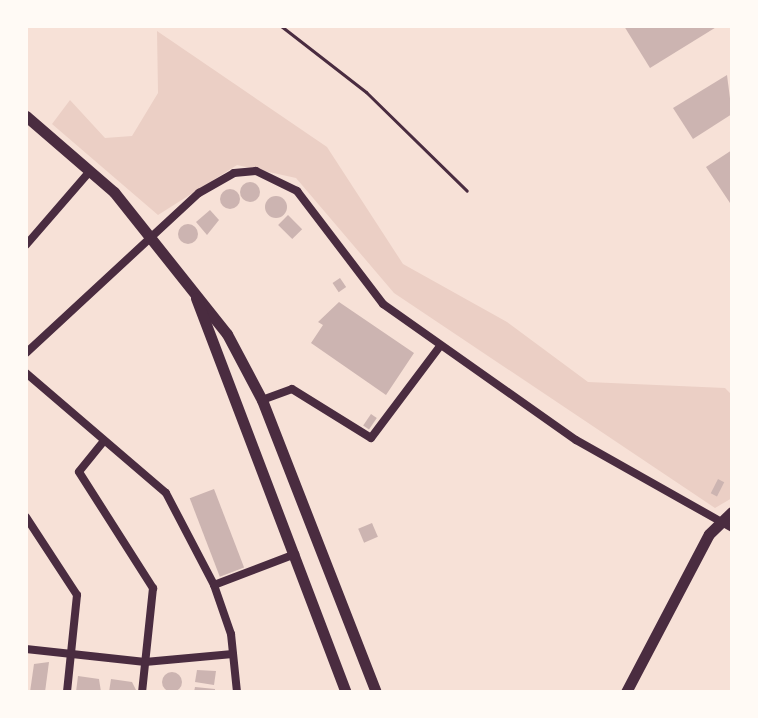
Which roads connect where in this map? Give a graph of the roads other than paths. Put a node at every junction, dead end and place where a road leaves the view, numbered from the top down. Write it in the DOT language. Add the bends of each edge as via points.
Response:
graph roads {
  1 [pos="26,116"];
  2 [pos="90,171"];
  3 [pos="151,233"];
  4 [pos="26,245"];
  5 [pos="193,286"];
  6 [pos="440,346"];
  7 [pos="26,353"];
  8 [pos="26,373"];
  9 [pos="262,400"];
  10 [pos="103,442"];
  11 [pos="732,512"];
  12 [pos="26,517"];
  13 [pos="721,520"];
  14 [pos="732,528"];
  15 [pos="295,554"];
  16 [pos="214,585"];
  17 [pos="26,649"];
  18 [pos="72,654"];
  19 [pos="233,654"];
  20 [pos="145,662"];
  21 [pos="67,692"];
  22 [pos="142,692"];
  23 [pos="237,692"];
  24 [pos="346,692"];
  25 [pos="376,692"];
  26 [pos="626,692"];
  1 -- 2 [label="street"];
  2 -- 3 [label="street"];
  2 -- 4 [label="street"];
  3 -- 5 [label="street"];
  3 -- 6 [label="street" via="234,173 282,179 360,282"];
  3 -- 7 [label="street"];
  5 -- 9 [label="street"];
  5 -- 15 [label="street"];
  6 -- 9 [label="street" via="371,438 292,389"];
  6 -- 13 [label="street" via="576,440"];
  8 -- 10 [label="street"];
  9 -- 25 [label="street"];
  10 -- 16 [label="street" via="166,493"];
  10 -- 20 [label="street" via="79,472 153,588"];
  11 -- 13 [label="street"];
  12 -- 18 [label="street" via="77,595"];
  13 -- 14 [label="street"];
  13 -- 26 [label="street"];
  15 -- 16 [label="street"];
  15 -- 24 [label="street"];
  16 -- 19 [label="street"];
  17 -- 18 [label="street"];
  18 -- 20 [label="street"];
  18 -- 21 [label="street"];
  19 -- 20 [label="street"];
  19 -- 23 [label="street"];
  20 -- 22 [label="street"];
}
